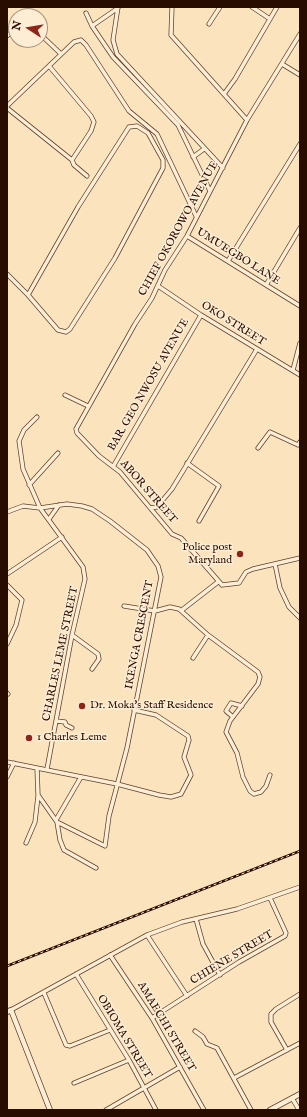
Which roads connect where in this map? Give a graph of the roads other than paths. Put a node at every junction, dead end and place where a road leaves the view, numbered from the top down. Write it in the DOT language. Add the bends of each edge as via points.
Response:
graph roads {
  1 [pos="172,7"];
  2 [pos="220,7"];
  3 [pos="252,7"];
  4 [pos="277,7"];
  5 [pos="118,8"];
  6 [pos="86,12"];
  7 [pos="270,19"];
  8 [pos="209,24"];
  9 [pos="92,26"];
  10 [pos="300,34"];
  11 [pos="48,42"];
  12 [pos="61,54"];
  13 [pos="282,64"];
  14 [pos="49,66"];
  15 [pos="300,74"];
  16 [pos="224,94"];
  17 [pos="7,107"];
  18 [pos="247,120"];
  19 [pos="300,144"];
  20 [pos="204,149"];
  21 [pos="192,157"];
  22 [pos="72,160"];
  23 [pos="222,168"];
  24 [pos="87,176"];
  25 [pos="210,191"];
  26 [pos="196,216"];
  27 [pos="300,228"];
  28 [pos="187,236"];
  29 [pos="228,262"];
  30 [pos="7,274"];
  31 [pos="266,285"];
  32 [pos="158,286"];
  33 [pos="28,295"];
  34 [pos="300,306"];
  35 [pos="201,315"];
  36 [pos="300,344"];
  37 [pos="256,349"];
  38 [pos="293,370"];
  39 [pos="300,375"];
  40 [pos="65,395"];
  41 [pos="88,406"];
  42 [pos="37,417"];
  43 [pos="77,433"];
  44 [pos="299,443"];
  45 [pos="258,448"];
  46 [pos="58,453"];
  47 [pos="187,463"];
  48 [pos="114,465"];
  49 [pos="29,485"];
  50 [pos="59,505"];
  51 [pos="40,508"];
  52 [pos="150,508"];
  53 [pos="7,512"];
  54 [pos="49,519"];
  55 [pos="199,521"];
  56 [pos="62,537"];
  57 [pos="300,558"];
  58 [pos="275,564"];
  59 [pos="7,574"];
  60 [pos="218,582"];
  61 [pos="7,585"];
  62 [pos="124,606"];
  63 [pos="182,610"];
  64 [pos="155,611"];
  65 [pos="300,618"];
  66 [pos="72,635"];
  67 [pos="208,635"];
  68 [pos="7,644"];
  69 [pos="193,658"];
  70 [pos="92,669"];
  71 [pos="242,706"];
  72 [pos="134,710"];
  73 [pos="233,717"];
  74 [pos="56,720"];
  75 [pos="72,728"];
  76 [pos="7,762"];
  77 [pos="14,763"];
  78 [pos="37,768"];
  79 [pos="47,769"];
  80 [pos="270,775"];
  81 [pos="7,777"];
  82 [pos="81,777"];
  83 [pos="117,784"];
  84 [pos="38,795"];
  85 [pos="56,821"];
  86 [pos="26,843"];
  87 [pos="96,868"];
  88 [pos="300,887"];
  89 [pos="270,898"];
  90 [pos="196,919"];
  91 [pos="147,935"];
  92 [pos="110,955"];
  93 [pos="76,974"];
  94 [pos="220,975"];
  95 [pos="44,993"];
  96 [pos="300,994"];
  97 [pos="187,996"];
  98 [pos="9,1011"];
  99 [pos="152,1018"];
  100 [pos="110,1030"];
  101 [pos="195,1031"];
  102 [pos="300,1043"];
  103 [pos="287,1050"];
  104 [pos="129,1060"];
  105 [pos="180,1067"];
  106 [pos="234,1078"];
  107 [pos="74,1083"];
  108 [pos="144,1088"];
  109 [pos="300,1094"];
  110 [pos="292,1098"];
  111 [pos="50,1110"];
  112 [pos="108,1110"];
  113 [pos="156,1110"];
  114 [pos="204,1110"];
  115 [pos="251,1110"];
  116 [pos="270,1110"];
  117 [pos="299,1110"];
  1 -- 16 [label="street" via="171,35"];
  2 -- 8 [label="street"];
  3 -- 7 [label="street"];
  4 -- 7 [label="street"];
  5 -- 9 [label="street"];
  5 -- 20 [label="street" via="113,40 117,54"];
  6 -- 9 [label="street"];
  7 -- 16 [label="street"];
  9 -- 21 [label="street" via="113,57 178,125"];
  10 -- 13 [label="street, CHIEF OKOROWO AVENUE"];
  11 -- 12 [label="street"];
  12 -- 14 [label="street"];
  12 -- 26 [label="street" via="77,40 83,42 129,111 156,134"];
  13 -- 15 [label="street"];
  13 -- 18 [label="street, CHIEF OKOROWO AVENUE"];
  14 -- 17 [label="street"];
  14 -- 22 [label="street" via="94,122"];
  16 -- 18 [label="street"];
  17 -- 22 [label="street"];
  18 -- 23 [label="street, CHIEF OKOROWO AVENUE"];
  19 -- 29 [label="street"];
  20 -- 21 [label="street"];
  20 -- 23 [label="street"];
  21 -- 25 [label="street"];
  22 -- 24 [label="street"];
  23 -- 25 [label="street, CHIEF OKOROWO AVENUE"];
  25 -- 26 [label="street, CHIEF OKOROWO AVENUE"];
  26 -- 28 [label="street, CHIEF OKOROWO AVENUE"];
  27 -- 31 [label="street"];
  28 -- 29 [label="street, UMUEGBO LANE"];
  28 -- 32 [label="street, CHIEF OKOROWO AVENUE"];
  29 -- 31 [label="street, UMUEGBO LANE"];
  30 -- 33 [label="street"];
  31 -- 34 [label="street, UMUEGBO LANE"];
  32 -- 35 [label="street, OKO STREET"];
  32 -- 41 [label="street, CHIEF OKOROWO AVENUE"];
  33 -- 33 [label="street" via="78,207 129,127 137,126 148,133 162,160 163,168 115,258 70,329 66,332 58,330"];
  35 -- 37 [label="street, OKO STREET"];
  35 -- 48 [label="street, BAR. GEO NWOSU AVENUE"];
  36 -- 38 [label="street"];
  37 -- 38 [label="street, OKO STREET"];
  37 -- 47 [label="street"];
  38 -- 39 [label="street, OKO STREET"];
  40 -- 41 [label="street"];
  41 -- 43 [label="street, CHIEF OKOROWO AVENUE" via="77,425"];
  42 -- 49 [label="street, CHARLES LEME STREET" via="24,430 19,441 23,469"];
  43 -- 48 [label="street, ABOR STREET" via="99,456"];
  44 -- 45 [label="street" via="270,432"];
  46 -- 49 [label="street"];
  47 -- 52 [label="street" via="164,500 157,507"];
  47 -- 55 [label="street" via="219,486"];
  48 -- 52 [label="street, ABOR STREET"];
  49 -- 51 [label="street, CHARLES LEME STREET"];
  50 -- 51 [label="street, IKENGA CRESCENT"];
  50 -- 54 [label="street"];
  50 -- 64 [label="street, IKENGA CRESCENT" via="75,504 95,511 137,541 150,554 160,569 161,577"];
  51 -- 53 [label="street, IKENGA CRESCENT" via="23,506"];
  51 -- 54 [label="street, CHARLES LEME STREET"];
  52 -- 60 [label="street, ABOR STREET" via="172,534 181,538"];
  54 -- 56 [label="street, CHARLES LEME STREET"];
  56 -- 59 [label="street"];
  56 -- 66 [label="street, CHARLES LEME STREET" via="85,572 85,584"];
  57 -- 58 [label="street"];
  58 -- 60 [label="street" via="246,572 239,584 222,585"];
  58 -- 65 [label="street" via="280,588 289,606"];
  60 -- 63 [label="street"];
  61 -- 68 [label="street" via="22,600 16,626"];
  62 -- 64 [label="street"];
  63 -- 64 [label="street" via="172,607"];
  63 -- 67 [label="street"];
  64 -- 72 [label="street, IKENGA CRESCENT"];
  66 -- 70 [label="street" via="98,654 99,659"];
  66 -- 74 [label="street, CHARLES LEME STREET"];
  67 -- 69 [label="street"];
  67 -- 71 [label="street" via="260,674 258,684"];
  71 -- 73 [label="street"];
  71 -- 73 [label="street" via="231,703 226,711"];
  72 -- 83 [label="street, IKENGA CRESCENT"];
  72 -- 83 [label="street" via="156,715 185,733 189,740 184,757 190,775 181,794 171,797"];
  73 -- 80 [label="street" via="226,732 237,753 250,791 254,794 261,792"];
  74 -- 75 [label="street" via="65,722"];
  74 -- 79 [label="street, CHARLES LEME STREET"];
  76 -- 77 [label="street"];
  77 -- 78 [label="street"];
  77 -- 81 [label="street"];
  78 -- 79 [label="street"];
  78 -- 84 [label="street"];
  79 -- 82 [label="street"];
  82 -- 83 [label="street"];
  82 -- 85 [label="street"];
  83 -- 85 [label="street, IKENGA CRESCENT" via="105,846"];
  84 -- 85 [label="street"];
  84 -- 86 [label="street" via="35,822"];
  85 -- 87 [label="street" via="64,850"];
  88 -- 89 [label="street"];
  89 -- 90 [label="street"];
  89 -- 94 [label="street, CHIENE STREET" via="286,933 285,936"];
  90 -- 91 [label="street"];
  90 -- 94 [label="street" via="203,944"];
  91 -- 92 [label="street"];
  91 -- 97 [label="street"];
  92 -- 93 [label="street"];
  92 -- 99 [label="street, AMAECHI STREET"];
  93 -- 95 [label="street"];
  93 -- 100 [label="street, OBIOMA STREET"];
  94 -- 97 [label="street, CHIENE STREET"];
  95 -- 98 [label="street"];
  95 -- 100 [label="street" via="66,1045 70,1046"];
  96 -- 103 [label="street" via="271,1014 271,1022"];
  97 -- 99 [label="street, CHIENE STREET"];
  98 -- 111 [label="street"];
  99 -- 105 [label="street, AMAECHI STREET"];
  100 -- 104 [label="street, OBIOMA STREET"];
  101 -- 106 [label="street" via="207,1044 217,1048"];
  102 -- 103 [label="street"];
  103 -- 106 [label="street"];
  104 -- 107 [label="street"];
  104 -- 108 [label="street, OBIOMA STREET"];
  105 -- 108 [label="street"];
  105 -- 114 [label="street, AMAECHI STREET"];
  106 -- 115 [label="street"];
  108 -- 112 [label="street"];
  108 -- 113 [label="street, OBIOMA STREET"];
  109 -- 110 [label="street"];
  110 -- 116 [label="street"];
  110 -- 117 [label="street"];
}
